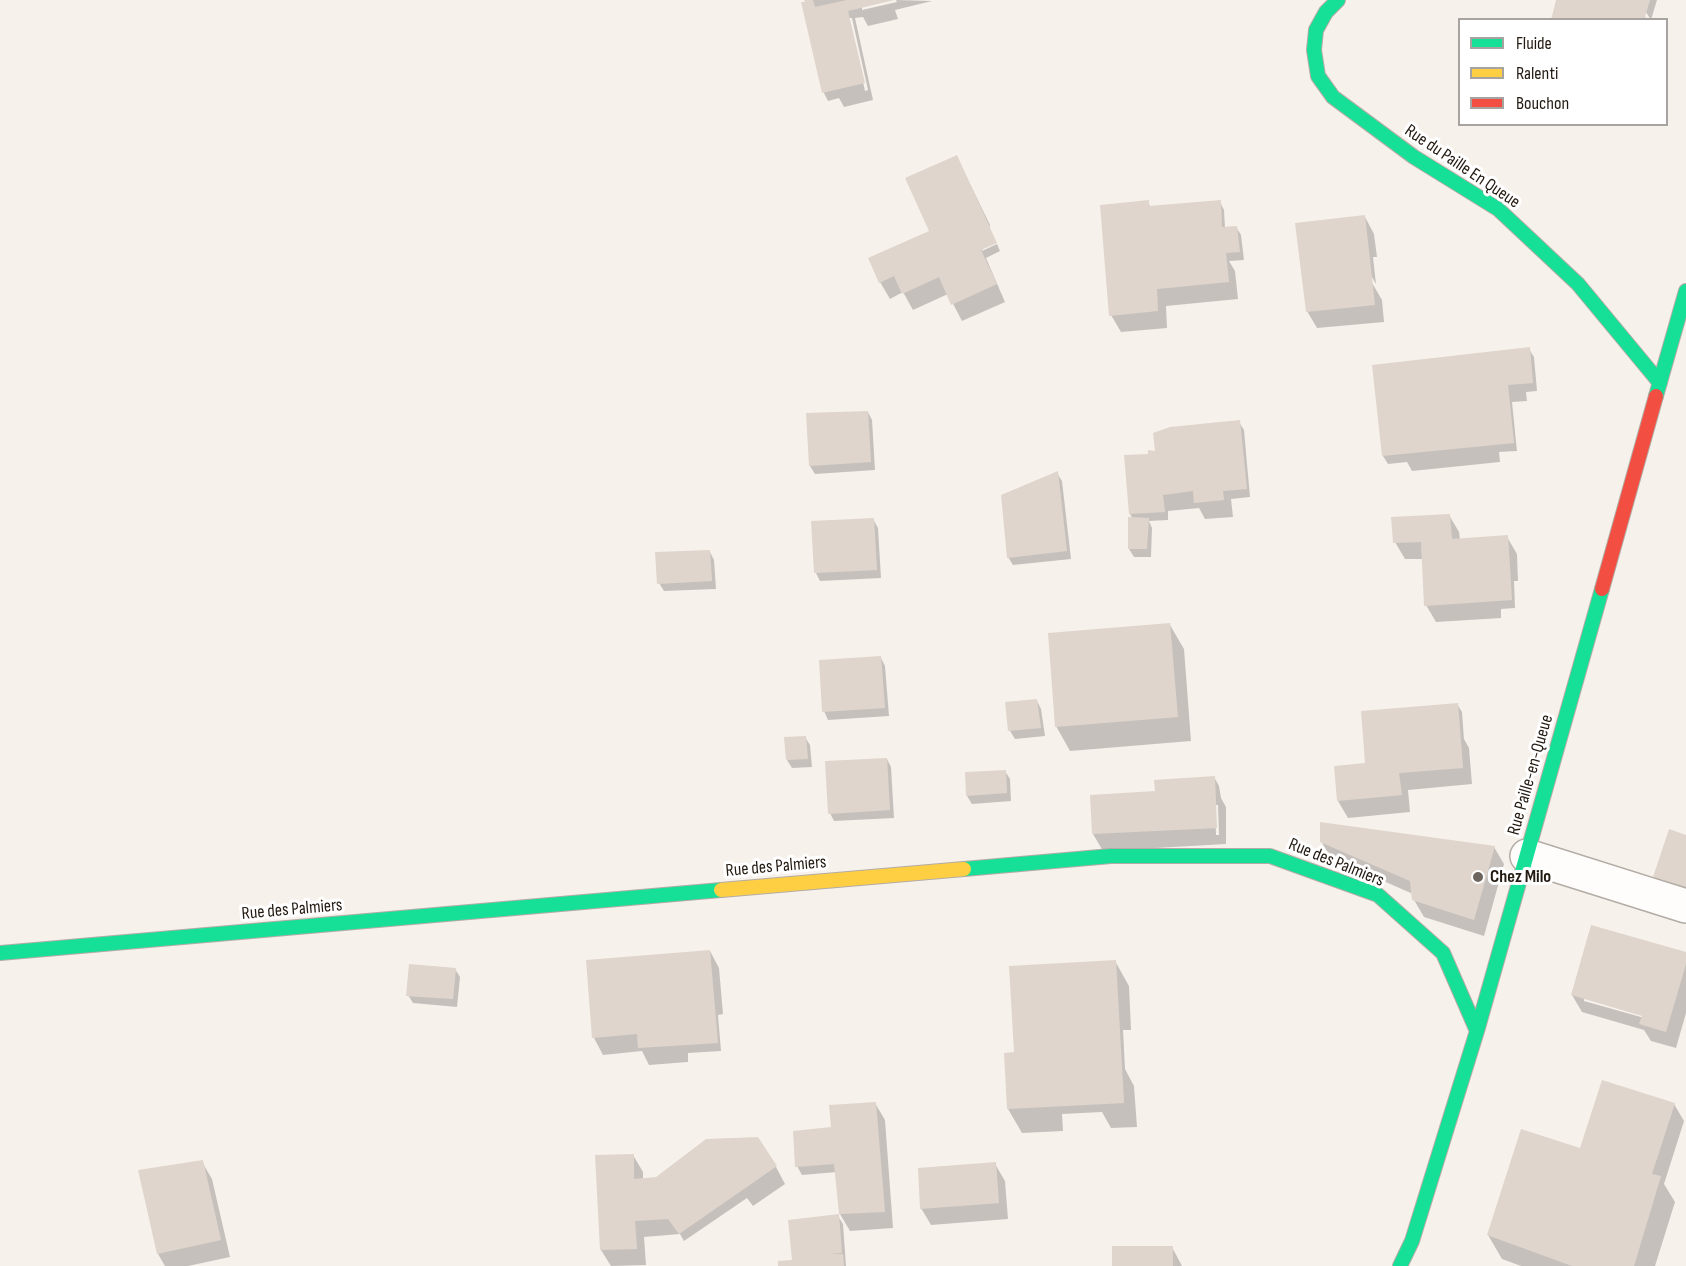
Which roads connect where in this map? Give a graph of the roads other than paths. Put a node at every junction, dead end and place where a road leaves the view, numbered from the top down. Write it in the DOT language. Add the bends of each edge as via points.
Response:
graph roads {
  1 [pos="1338,0"];
  2 [pos="1686,291"];
  3 [pos="1660,383"];
  4 [pos="1527,856"];
  5 [pos="1686,906"];
  6 [pos="0,953"];
  7 [pos="1477,1031"];
  8 [pos="1400,1266"];
  1 -- 3 [label="street, Rue du Paille En Queue" via="1316,30 1314,50 1318,76 1333,98 1414,157 1498,209 1578,284"];
  2 -- 3 [label="street, Rue Paille-en-Queue"];
  3 -- 4 [label="street, Rue Paille-en-Queue"];
  4 -- 5 [label="street"];
  4 -- 7 [label="street, Rue Paille-en-Queue"];
  6 -- 7 [label="street, Rue des Palmiers" via="1111,856 1270,856 1378,895 1443,953"];
  7 -- 8 [label="street, Rue Paille-en-Queue" via="1412,1241"];
}
